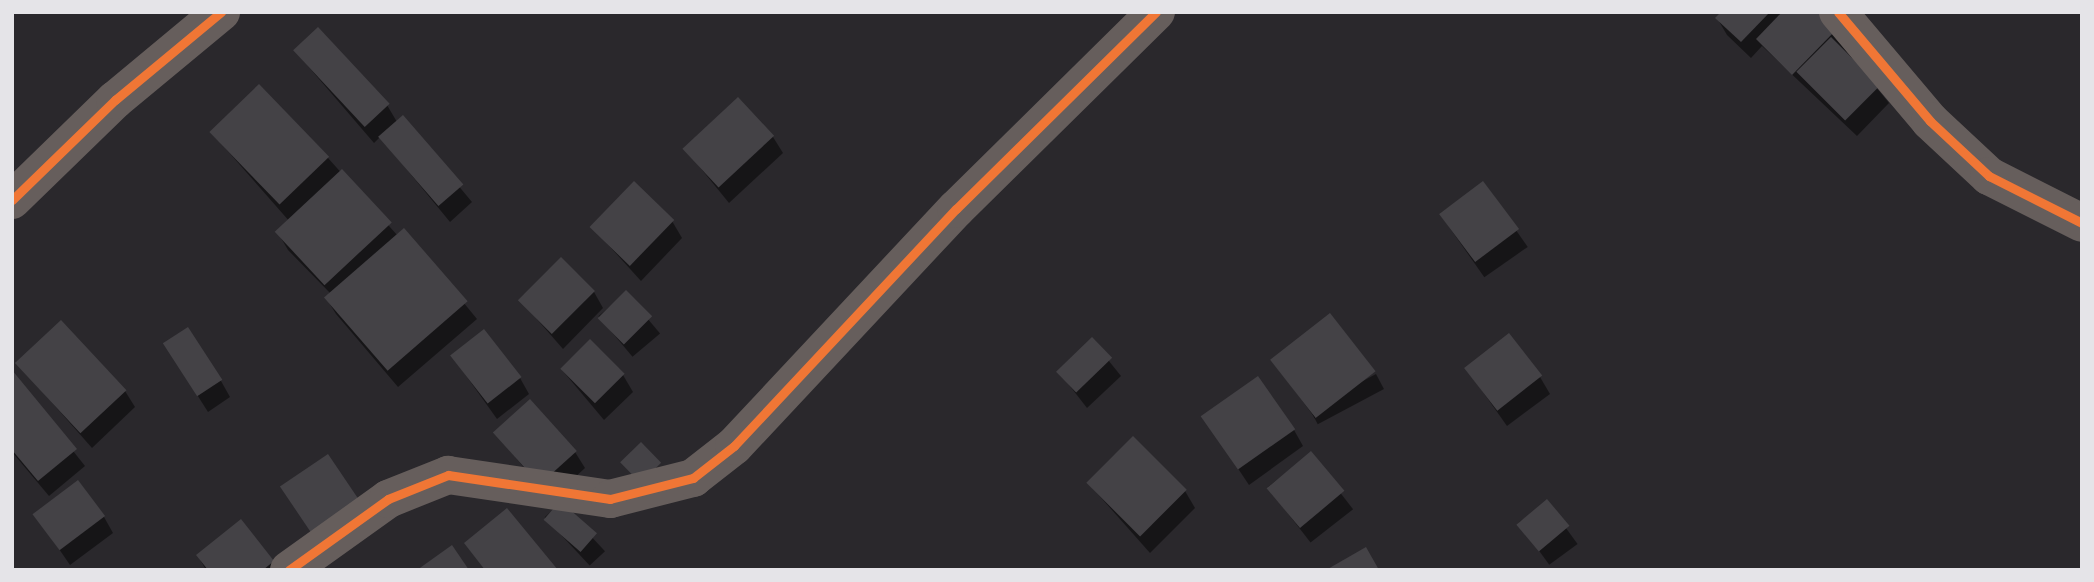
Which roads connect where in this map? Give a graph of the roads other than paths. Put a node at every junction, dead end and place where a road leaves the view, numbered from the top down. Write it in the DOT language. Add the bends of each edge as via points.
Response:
graph roads {
  1 [pos="221,12"];
  2 [pos="1156,12"];
  3 [pos="1838,12"];
  4 [pos="12,200"];
  5 [pos="2082,223"];
  6 [pos="289,570"];
  1 -- 4 [label="street" via="115,100"];
  2 -- 6 [label="street" via="956,209 734,446 693,478 610,499 448,475 388,499"];
  3 -- 5 [label="street" via="1930,121 1989,176"];
}
